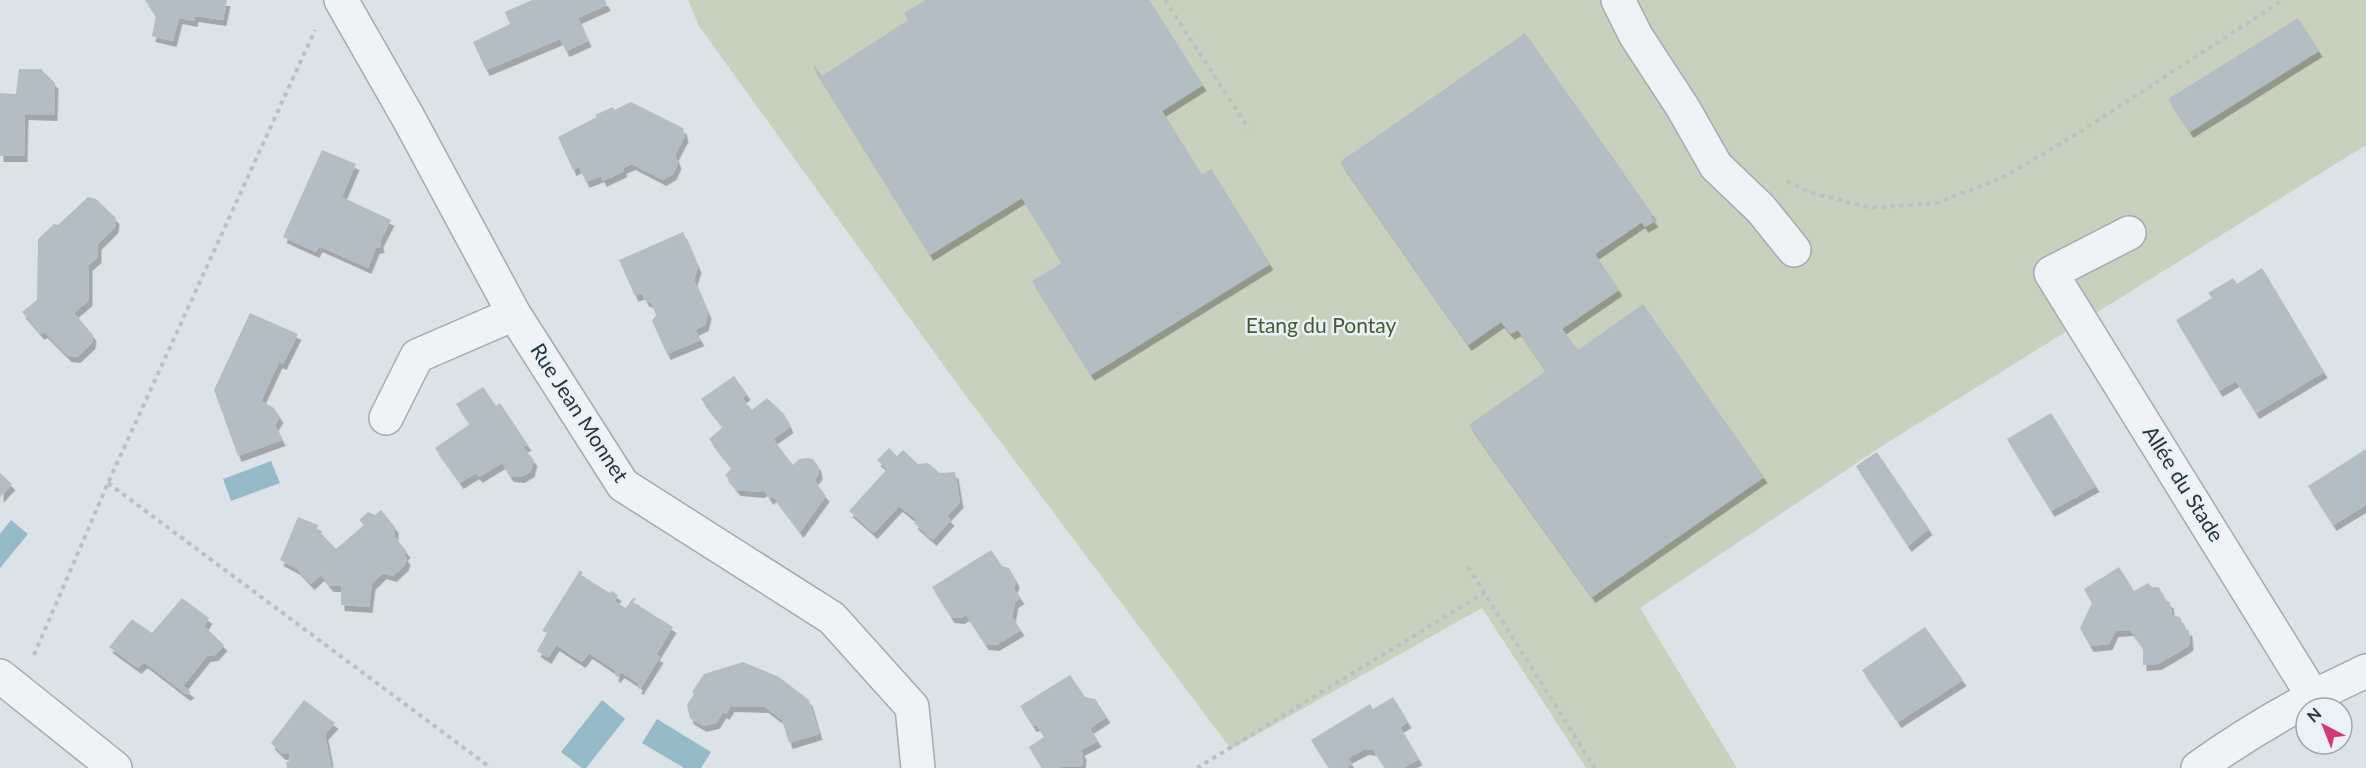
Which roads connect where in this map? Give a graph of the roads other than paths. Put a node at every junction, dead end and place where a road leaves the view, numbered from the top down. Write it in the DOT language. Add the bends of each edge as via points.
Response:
graph roads {
  1 [pos="1618,0"];
  2 [pos="330,11"];
  3 [pos="2129,233"];
  4 [pos="1794,250"];
  5 [pos="514,314"];
  6 [pos="386,418"];
  7 [pos="2366,671"];
  8 [pos="5,686"];
  9 [pos="2313,696"];
  10 [pos="2294,707"];
  11 [pos="115,768"];
  12 [pos="918,768"];
  13 [pos="2198,768"];
  1 -- 4 [label="street" via="1716,166 1761,209"];
  2 -- 5 [label="street, Rue Jean Monnet" via="410,119"];
  3 -- 9 [label="street, Allée du Stade" via="2051,273"];
  5 -- 6 [label="street" via="417,356"];
  5 -- 12 [label="street, Rue Jean Monnet" via="623,485 832,618 912,707"];
  7 -- 9 [label="street"];
  8 -- 11 [label="street"];
  10 -- 13 [label="street"];
}
